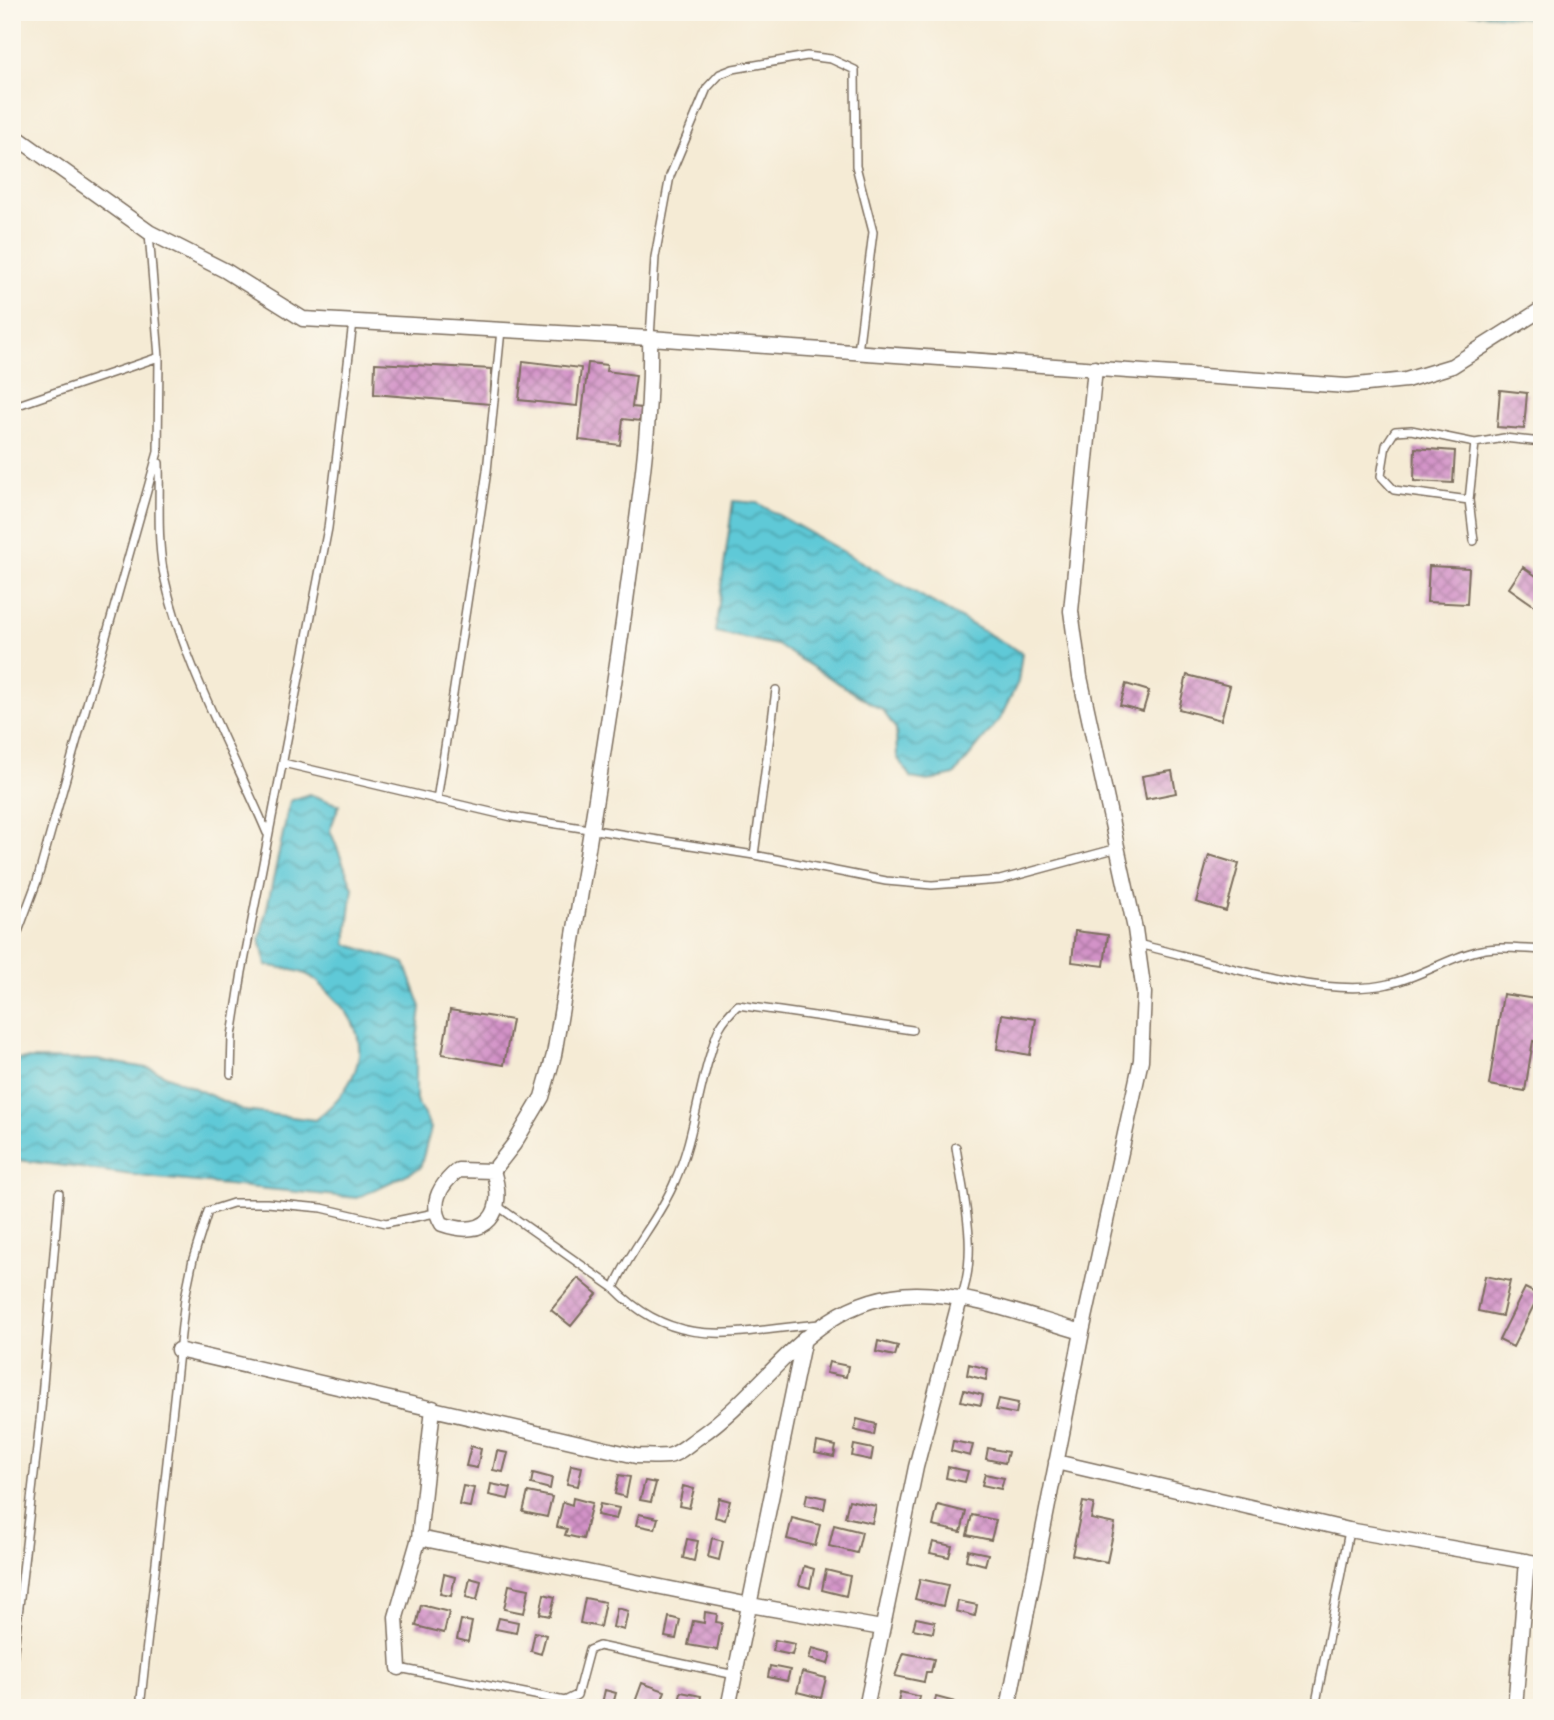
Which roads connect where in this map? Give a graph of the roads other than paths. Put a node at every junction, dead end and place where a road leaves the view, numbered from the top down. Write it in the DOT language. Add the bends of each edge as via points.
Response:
graph roads {
  1 [pos="12,134"];
  2 [pos="149,232"];
  3 [pos="1542,309"];
  4 [pos="353,322"];
  5 [pos="501,330"];
  6 [pos="650,338"];
  7 [pos="858,353"];
  8 [pos="159,357"];
  9 [pos="1095,368"];
  10 [pos="12,407"];
  11 [pos="1542,442"];
  12 [pos="1475,443"];
  13 [pos="158,452"];
  14 [pos="1469,500"];
  15 [pos="1474,541"];
  16 [pos="776,691"];
  17 [pos="283,763"];
  18 [pos="438,800"];
  19 [pos="592,829"];
  20 [pos="268,835"];
  21 [pos="1118,848"];
  22 [pos="754,855"];
  23 [pos="1137,944"];
  24 [pos="12,948"];
  25 [pos="1542,950"];
  26 [pos="912,1030"];
  27 [pos="232,1074"];
  28 [pos="956,1147"];
  29 [pos="493,1171"];
  30 [pos="59,1193"];
  31 [pos="499,1207"];
  32 [pos="435,1213"];
  33 [pos="614,1288"];
  34 [pos="960,1298"];
  35 [pos="821,1324"];
  36 [pos="1082,1332"];
  37 [pos="804,1338"];
  38 [pos="178,1350"];
  39 [pos="433,1408"];
  40 [pos="1056,1462"];
  41 [pos="1349,1530"];
  42 [pos="419,1538"];
  43 [pos="1534,1563"];
  44 [pos="750,1605"];
  45 [pos="883,1628"];
  46 [pos="12,1668"];
  47 [pos="399,1668"];
  48 [pos="735,1675"];
  49 [pos="139,1708"];
  50 [pos="728,1708"];
  51 [pos="866,1708"];
  52 [pos="1008,1708"];
  53 [pos="1315,1708"];
  54 [pos="1515,1708"];
  1 -- 2 [label="street"];
  2 -- 4 [label="street" via="303,318"];
  2 -- 8 [label="lane"];
  3 -- 9 [label="street" via="1452,366 1406,380 1347,386"];
  4 -- 5 [label="street"];
  4 -- 17 [label="lane" via="328,528"];
  5 -- 6 [label="street"];
  5 -- 18 [label="lane" via="487,471"];
  6 -- 7 [label="street"];
  6 -- 7 [label="lane" via="655,257 670,176 707,88 720,74 733,69 807,56 831,59 855,70 856,166 873,232"];
  6 -- 19 [label="street" via="650,426"];
  7 -- 9 [label="street"];
  8 -- 10 [label="lane"];
  8 -- 13 [label="lane"];
  9 -- 21 [label="street" via="1071,611 1080,677"];
  11 -- 12 [label="lane" via="1504,438"];
  12 -- 14 [label="lane"];
  12 -- 14 [label="lane" via="1395,431 1386,445 1381,476 1394,490"];
  13 -- 20 [label="lane" via="160,548 167,586 200,679"];
  13 -- 24 [label="lane" via="37,881"];
  14 -- 15 [label="lane"];
  16 -- 22 [label="lane"];
  17 -- 18 [label="lane"];
  17 -- 20 [label="lane"];
  18 -- 19 [label="lane"];
  19 -- 22 [label="lane"];
  19 -- 29 [label="street" via="554,1055 542,1097"];
  20 -- 27 [label="lane" via="234,1024"];
  21 -- 22 [label="lane" via="1000,880 932,885 886,881"];
  21 -- 23 [label="street"];
  23 -- 25 [label="lane" via="1293,982 1335,987 1388,985 1474,951"];
  23 -- 36 [label="street" via="1144,993 1141,1060"];
  26 -- 33 [label="lane" via="738,1005 719,1023 676,1180"];
  28 -- 34 [label="lane" via="968,1229 968,1279"];
  29 -- 31 [label="street"];
  29 -- 32 [label="street" via="458,1170 445,1180"];
  30 -- 46 [label="lane"];
  31 -- 32 [label="street" via="485,1224 470,1229 442,1224"];
  31 -- 33 [label="lane"];
  32 -- 38 [label="lane" via="386,1223 322,1208 267,1203 233,1203 208,1211 193,1259"];
  33 -- 35 [label="lane" via="630,1304 671,1328 734,1334"];
  34 -- 35 [label="street" via="915,1294 870,1301"];
  34 -- 36 [label="street"];
  34 -- 45 [label="street" via="916,1467"];
  35 -- 37 [label="street"];
  36 -- 40 [label="street"];
  37 -- 39 [label="street" via="730,1415 671,1455 636,1456"];
  37 -- 44 [label="street"];
  38 -- 39 [label="street"];
  38 -- 49 [label="lane"];
  39 -- 42 [label="street"];
  40 -- 41 [label="street"];
  40 -- 52 [label="street"];
  41 -- 43 [label="street"];
  41 -- 53 [label="lane"];
  42 -- 44 [label="street"];
  42 -- 47 [label="street" via="396,1617"];
  43 -- 54 [label="street"];
  44 -- 45 [label="street"];
  44 -- 48 [label="street"];
  45 -- 51 [label="street"];
  47 -- 48 [label="lane" via="565,1701 577,1695 589,1650 599,1646"];
  48 -- 50 [label="street"];
}
